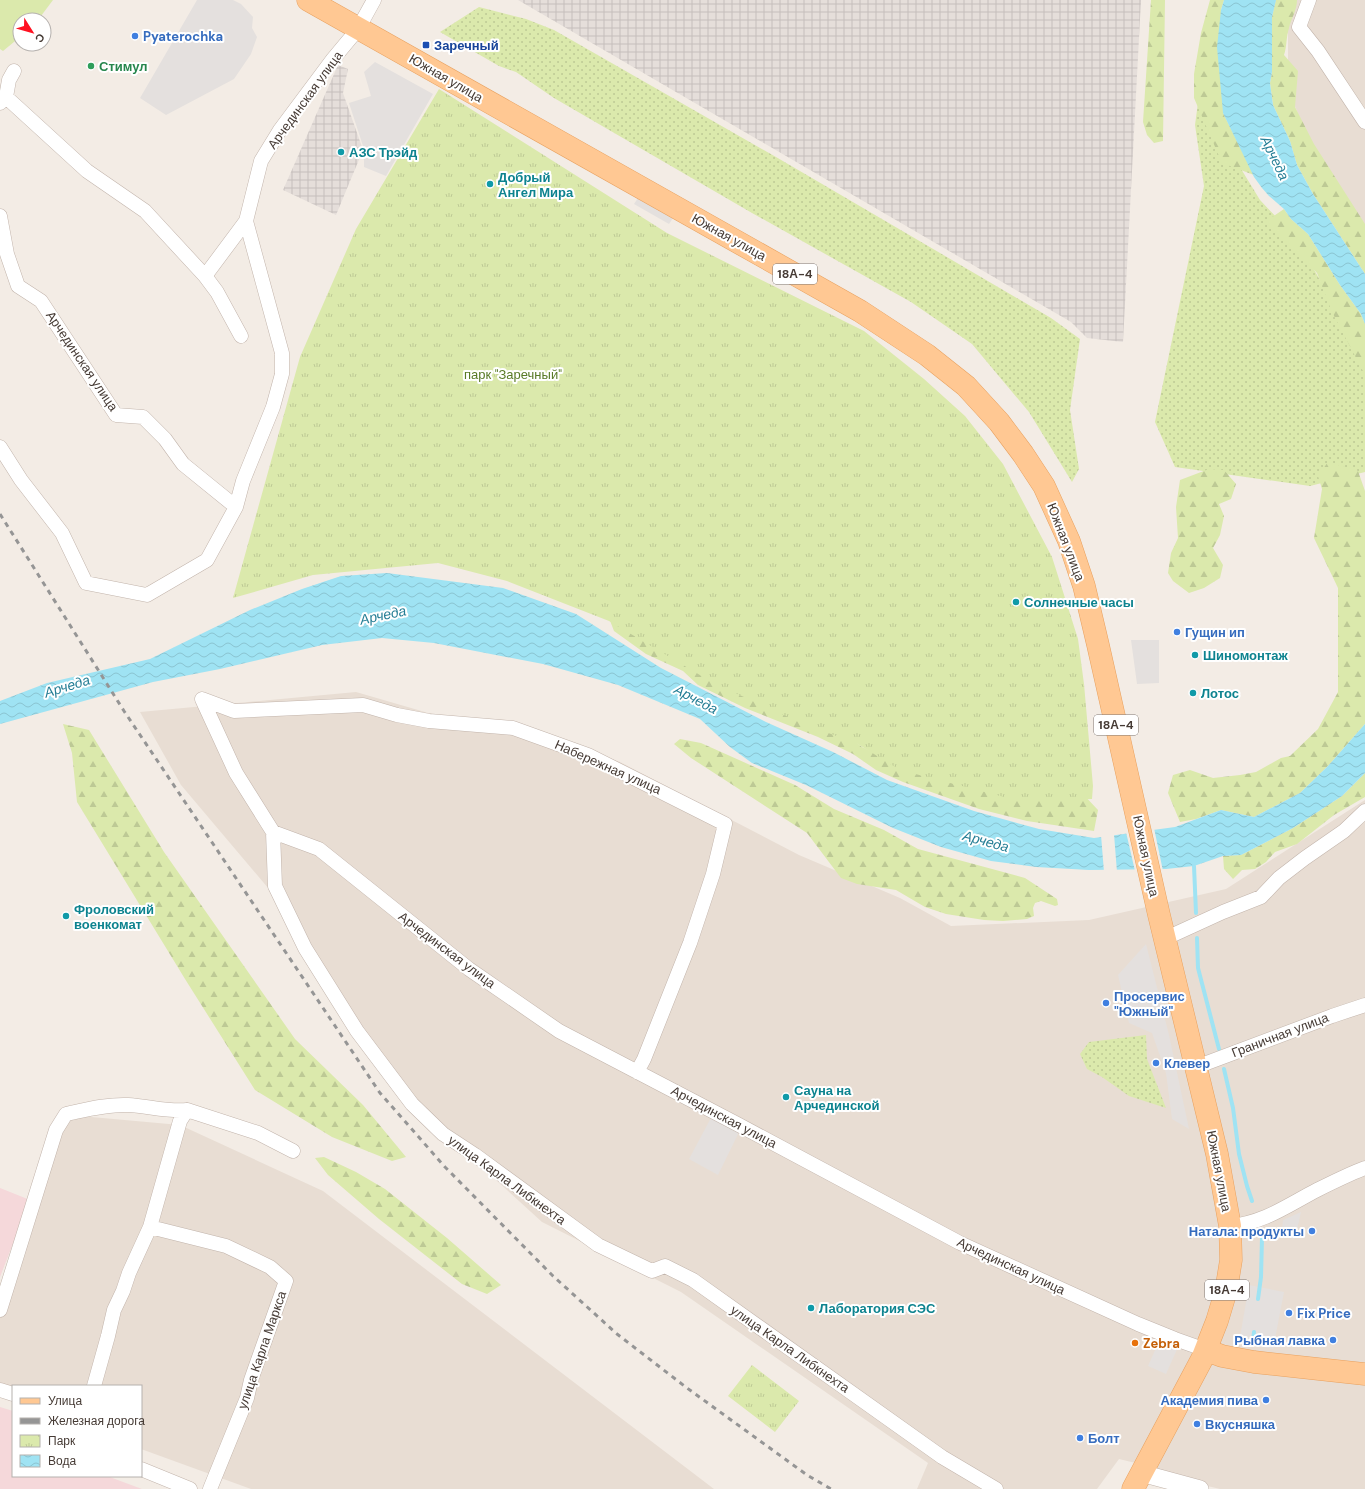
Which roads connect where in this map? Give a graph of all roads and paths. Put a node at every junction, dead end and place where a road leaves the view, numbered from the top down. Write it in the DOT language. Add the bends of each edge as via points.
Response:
graph roads {
  1 [pos="308,0"];
  2 [pos="374,0"];
  3 [pos="1309,0"];
  4 [pos="358,28"];
  5 [pos="14,71"];
  6 [pos="3,100"];
  7 [pos="1365,122"];
  8 [pos="0,216"];
  9 [pos="246,221"];
  10 [pos="205,276"];
  11 [pos="241,336"];
  12 [pos="0,447"];
  13 [pos="236,507"];
  14 [pos="202,699"];
  15 [pos="1365,810"];
  16 [pos="273,832"];
  17 [pos="1164,939"];
  18 [pos="1365,1005"];
  19 [pos="1196,1068"];
  20 [pos="637,1072"];
  21 [pos="187,1110"];
  22 [pos="293,1151"];
  23 [pos="1365,1168"];
  24 [pos="1230,1226"];
  25 [pos="150,1227"];
  26 [pos="0,1310"];
  27 [pos="1206,1350"];
  28 [pos="1365,1374"];
  29 [pos="94,1385"];
  30 [pos="0,1390"];
  31 [pos="12,1394"];
  32 [pos="142,1469"];
  33 [pos="1137,1481"];
  34 [pos="190,1489"];
  35 [pos="210,1489"];
  36 [pos="996,1489"];
  37 [pos="1200,1489"];
  1 -- 4 [label="main road, 18А-4"];
  2 -- 4 [label="street, Арчединская улица"];
  3 -- 7 [label="street" via="1299,26"];
  4 -- 9 [label="street, Арчединская улица" via="280,130 265,154"];
  4 -- 17 [label="main road, Южная улица / 18А-4" via="860,311 927,355 966,386 999,422 1044,486 1069,541 1084,586"];
  5 -- 6 [label="street"];
  6 -- 10 [label="street" via="87,171 145,211"];
  8 -- 13 [label="street, Арчединская улица" via="7,254 18,286 41,301 116,415 143,417 165,439 183,464"];
  9 -- 10 [label="street, Арчединская улица"];
  9 -- 13 [label="street" via="282,353 282,374 273,407 243,480"];
  10 -- 11 [label="street" via="218,292"];
  12 -- 13 [label="street" via="21,480 62,534 86,583 147,595 207,560"];
  14 -- 16 [label="street, улица Карла Либкнехта" via="236,773"];
  14 -- 20 [label="street, Набережная улица" via="234,711 363,705 429,721 513,728 588,756 725,824 713,874 690,943"];
  15 -- 17 [label="street" via="1344,831 1279,878 1261,898"];
  16 -- 20 [label="street, Арчединская улица" via="319,849 475,973 559,1031"];
  16 -- 36 [label="street, улица Карла Либкнехта" via="275,886 305,948 362,1037 412,1104 443,1134 476,1155 598,1245 652,1271 665,1266 693,1280 942,1457"];
  17 -- 19 [label="main road, Южная улица / 18А-4"];
  18 -- 19 [label="street, Граничная улица"];
  19 -- 24 [label="main road, Южная улица / 18А-4" via="1217,1154"];
  20 -- 27 [label="street, Арчединская улица" via="960,1243 1138,1324"];
  21 -- 22 [label="street" via="258,1133"];
  21 -- 25 [label="street" via="180,1121"];
  21 -- 26 [label="street" via="175,1111 126,1104 66,1114 56,1130"];
  23 -- 24 [label="street" via="1317,1190 1274,1214 1246,1225"];
  24 -- 27 [label="main road, Южная улица / 18А-4" via="1231,1260 1226,1291"];
  25 -- 29 [label="street" via="114,1310"];
  25 -- 35 [label="street, улица Карла Маркса" via="226,1246 270,1267 286,1281 246,1398"];
  27 -- 28 [label="main road" via="1254,1362"];
  27 -- 33 [label="main road, Южная улица / 18А-4"];
  30 -- 31 [label="street"];
  32 -- 34 [label="street"];
  33 -- 37 [label="street"];
}
